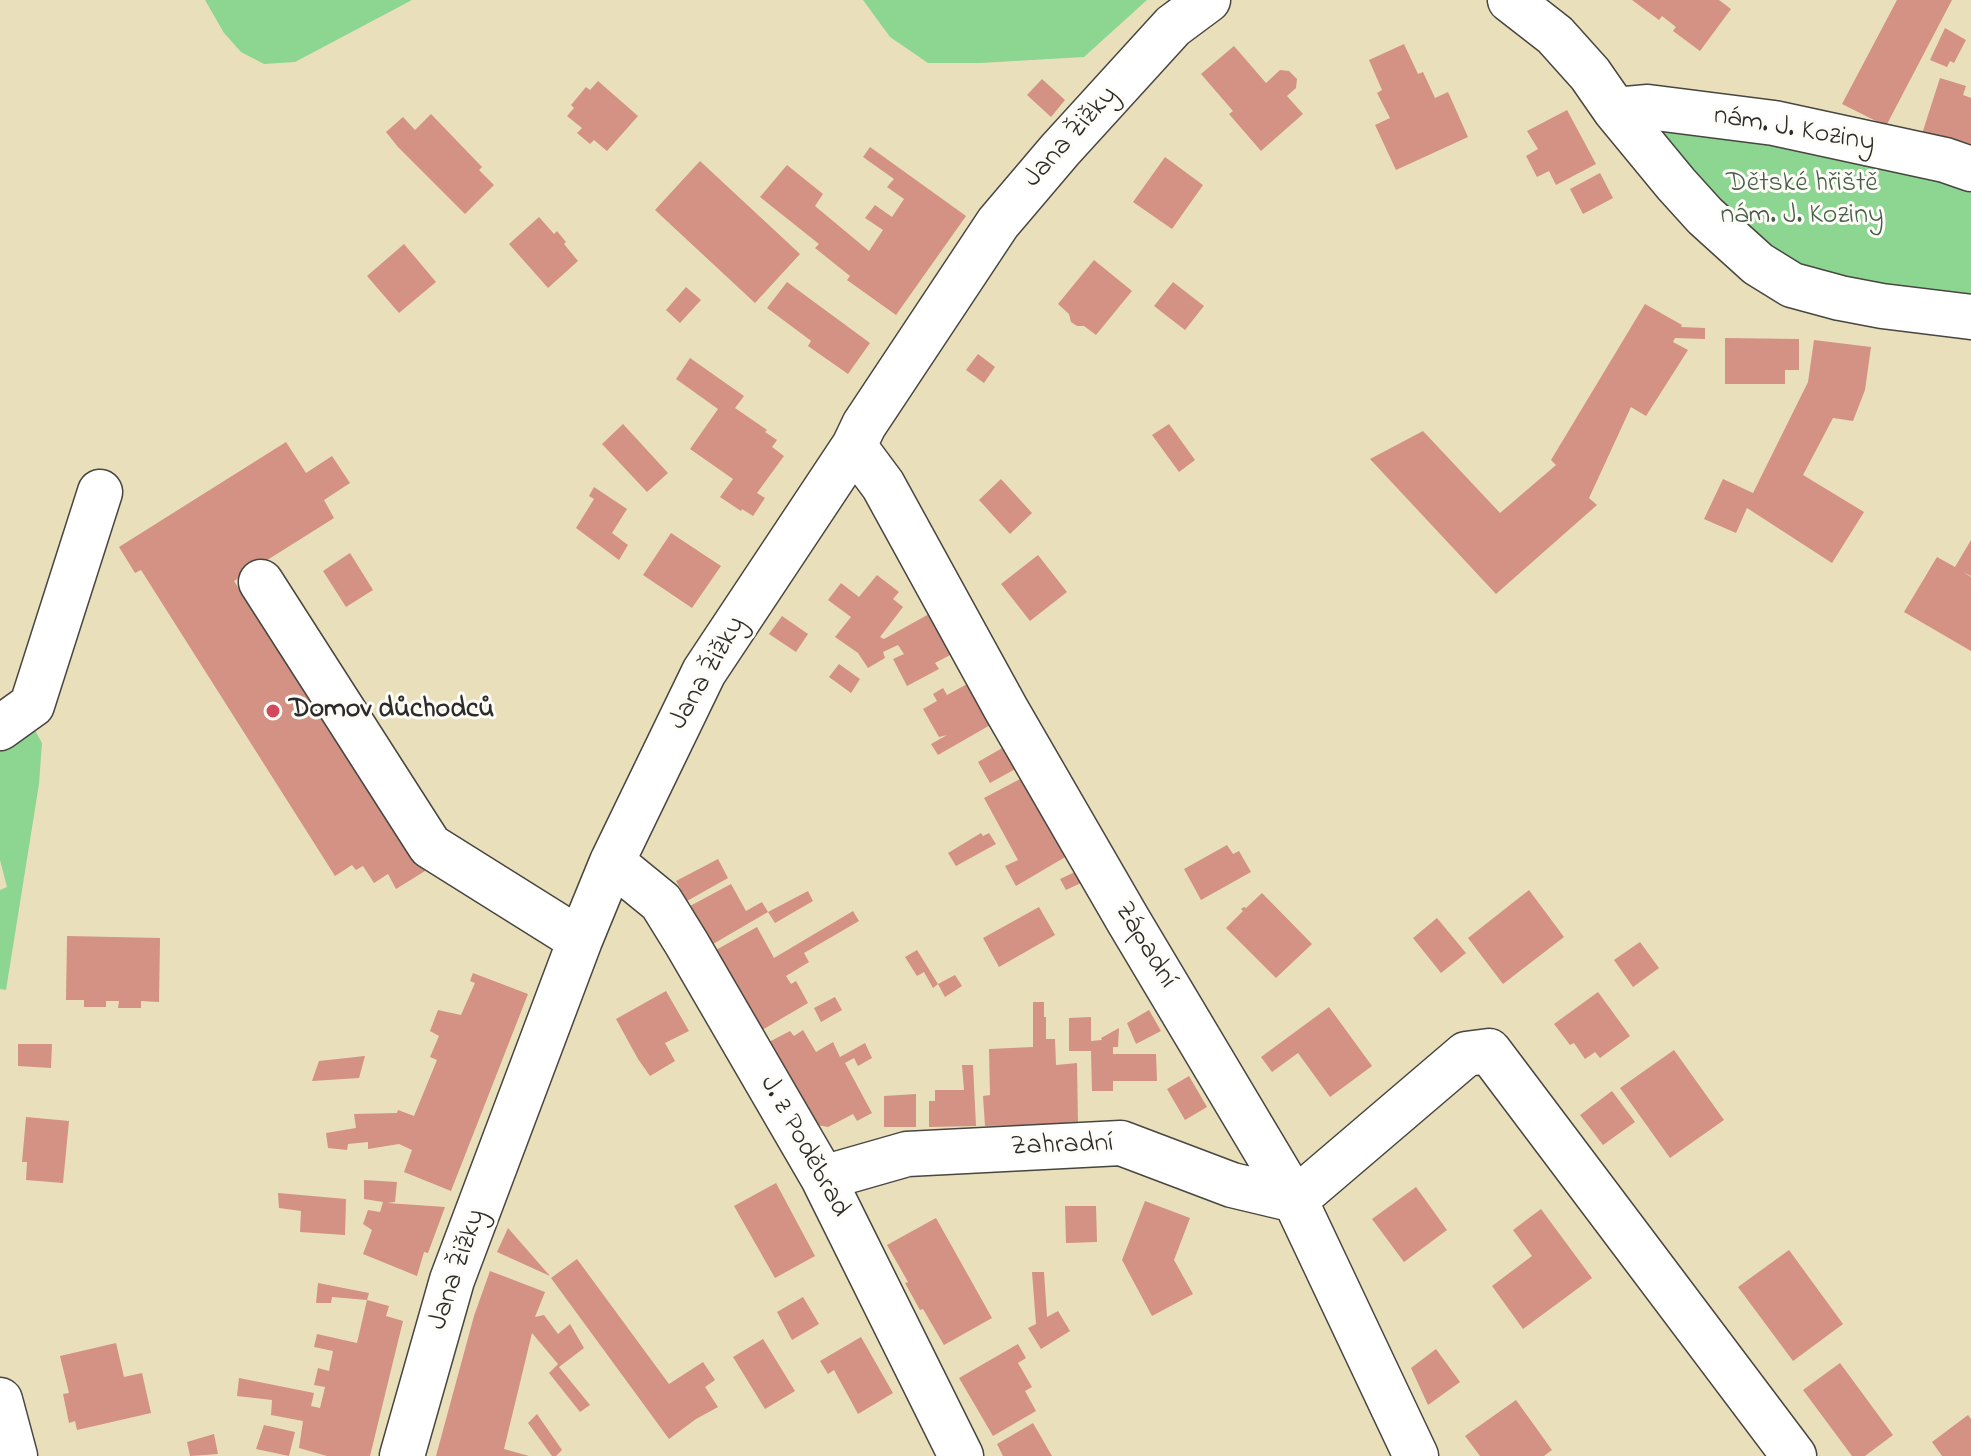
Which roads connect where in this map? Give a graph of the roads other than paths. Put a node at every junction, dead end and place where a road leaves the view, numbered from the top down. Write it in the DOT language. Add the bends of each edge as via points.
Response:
graph roads {
  1 [pos="1208,0"];
  2 [pos="1510,0"];
  3 [pos="1615,110"];
  4 [pos="1971,169"];
  5 [pos="1971,317"];
  6 [pos="854,446"];
  7 [pos="100,492"];
  8 [pos="261,582"];
  9 [pos="0,728"];
  10 [pos="612,862"];
  11 [pos="580,940"];
  12 [pos="823,1178"];
  13 [pos="1295,1200"];
  14 [pos="0,1400"];
  15 [pos="15,1456"];
  16 [pos="402,1456"];
  17 [pos="961,1456"];
  18 [pos="1416,1456"];
  19 [pos="1794,1456"];
  1 -- 6 [label="street, Jana Žižky" via="1173,26 998,223"];
  2 -- 3 [label="street" via="1555,35"];
  3 -- 4 [label="street, nám. J. Koziny" via="1648,107 1774,123"];
  3 -- 5 [label="street" via="1705,216 1758,264 1792,285 1882,306"];
  6 -- 10 [label="street, Jana Žižky" via="704,672"];
  6 -- 13 [label="street, Západní" via="883,485 1044,775"];
  7 -- 9 [label="street" via="32,705"];
  8 -- 11 [label="street" via="430,846"];
  10 -- 11 [label="street, Jana Žižky"];
  10 -- 12 [label="street, J. z Poděbrad" via="661,902"];
  11 -- 16 [label="street, Jana Žižky" via="452,1280"];
  12 -- 13 [label="street, Zahradní" via="907,1154 1121,1143 1232,1185"];
  12 -- 17 [label="street, J. z Poděbrad"];
  13 -- 18 [label="street, Západní"];
  13 -- 19 [label="street" via="1466,1054 1489,1051"];
  14 -- 15 [label="street"];
}
